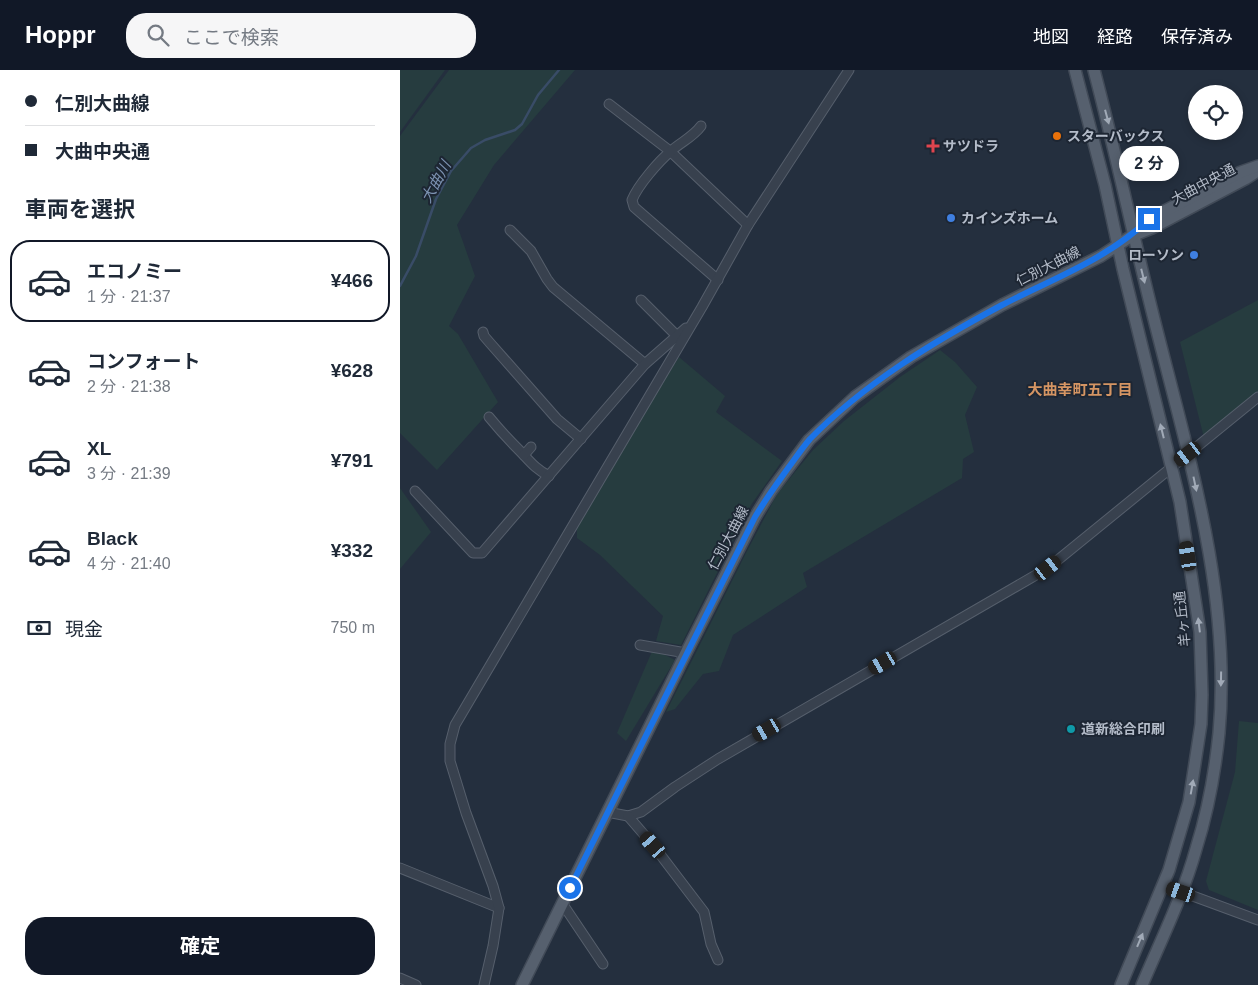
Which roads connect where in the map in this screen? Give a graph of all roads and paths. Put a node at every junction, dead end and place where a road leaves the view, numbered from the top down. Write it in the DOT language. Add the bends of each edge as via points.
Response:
graph roads {
  1 [pos="849,70"];
  2 [pos="1075,70"];
  3 [pos="1094,70"];
  4 [pos="609,104"];
  5 [pos="701,126"];
  6 [pos="670,151"];
  7 [pos="1258,166"];
  8 [pos="1258,170"];
  9 [pos="748,225"];
  10 [pos="510,230"];
  11 [pos="1133,235"];
  12 [pos="1118,245"];
  13 [pos="718,280"];
  14 [pos="641,300"];
  15 [pos="693,322"];
  16 [pos="483,332"];
  17 [pos="677,336"];
  18 [pos="645,364"];
  19 [pos="1258,397"];
  20 [pos="489,417"];
  21 [pos="581,439"];
  22 [pos="531,447"];
  23 [pos="1188,454"];
  24 [pos="524,455"];
  25 [pos="1171,468"];
  26 [pos="549,476"];
  27 [pos="416,491"];
  28 [pos="640,645"];
  29 [pos="686,653"];
  30 [pos="607,812"];
  31 [pos="628,816"];
  32 [pos="400,868"];
  33 [pos="1163,886"];
  34 [pos="1181,892"];
  35 [pos="562,903"];
  36 [pos="499,908"];
  37 [pos="1258,920"];
  38 [pos="718,960"];
  39 [pos="603,964"];
  40 [pos="400,978"];
  41 [pos="416,985"];
  42 [pos="484,985"];
  43 [pos="522,985"];
  44 [pos="1121,985"];
  45 [pos="1142,985"];
  1 -- 9 [label="street"];
  2 -- 12 [label="main road, 羊ヶ丘通"];
  3 -- 11 [label="main road, one-way" via="1116,152"];
  4 -- 6 [label="street"];
  5 -- 6 [label="street"];
  6 -- 9 [label="street"];
  6 -- 13 [label="street" via="636,190 632,200 634,207"];
  7 -- 11 [label="main road, 大曲中央通" via="1149,219"];
  8 -- 11 [label="main road, 大曲中央通" via="1152,228"];
  9 -- 13 [label="street"];
  10 -- 18 [label="street" via="531,251 553,287"];
  11 -- 12 [label="main road, 大曲中央通"];
  11 -- 23 [label="main road, one-way"];
  25 -- 12 [label="main road, 羊ヶ丘通, one-way"];
  12 -- 29 [label="main road, 仁別大曲線" via="911,357 855,397 808,440 755,517"];
  13 -- 15 [label="street"];
  14 -- 17 [label="street"];
  15 -- 17 [label="street"];
  15 -- 36 [label="street" via="455,725 450,761"];
  16 -- 21 [label="street" via="529,389"];
  17 -- 18 [label="street"];
  18 -- 21 [label="street"];
  19 -- 23 [label="street"];
  20 -- 24 [label="street"];
  21 -- 26 [label="street"];
  22 -- 24 [label="street"];
  23 -- 25 [label="street"];
  23 -- 34 [label="main road, one-way" via="1220,626 1221,676 1214,775 1196,850"];
  24 -- 26 [label="street" via="539,471"];
  25 -- 31 [label="street" via="1048,568 718,759 641,812"];
  33 -- 25 [label="main road, 羊ヶ丘通, one-way" via="1189,802 1202,695 1200,632 1180,502"];
  26 -- 27 [label="street" via="482,553 473,553"];
  28 -- 29 [label="street"];
  29 -- 30 [label="main road, 仁別大曲線"];
  30 -- 31 [label="street"];
  30 -- 35 [label="main road, 仁別大曲線"];
  31 -- 38 [label="street" via="704,912"];
  32 -- 36 [label="street"];
  33 -- 34 [label="street"];
  44 -- 33 [label="main road, 羊ヶ丘通, one-way"];
  34 -- 37 [label="street"];
  34 -- 45 [label="main road"];
  35 -- 39 [label="street"];
  35 -- 43 [label="main road, 仁別大曲線"];
  36 -- 42 [label="street"];
  40 -- 41 [label="street"];
}
